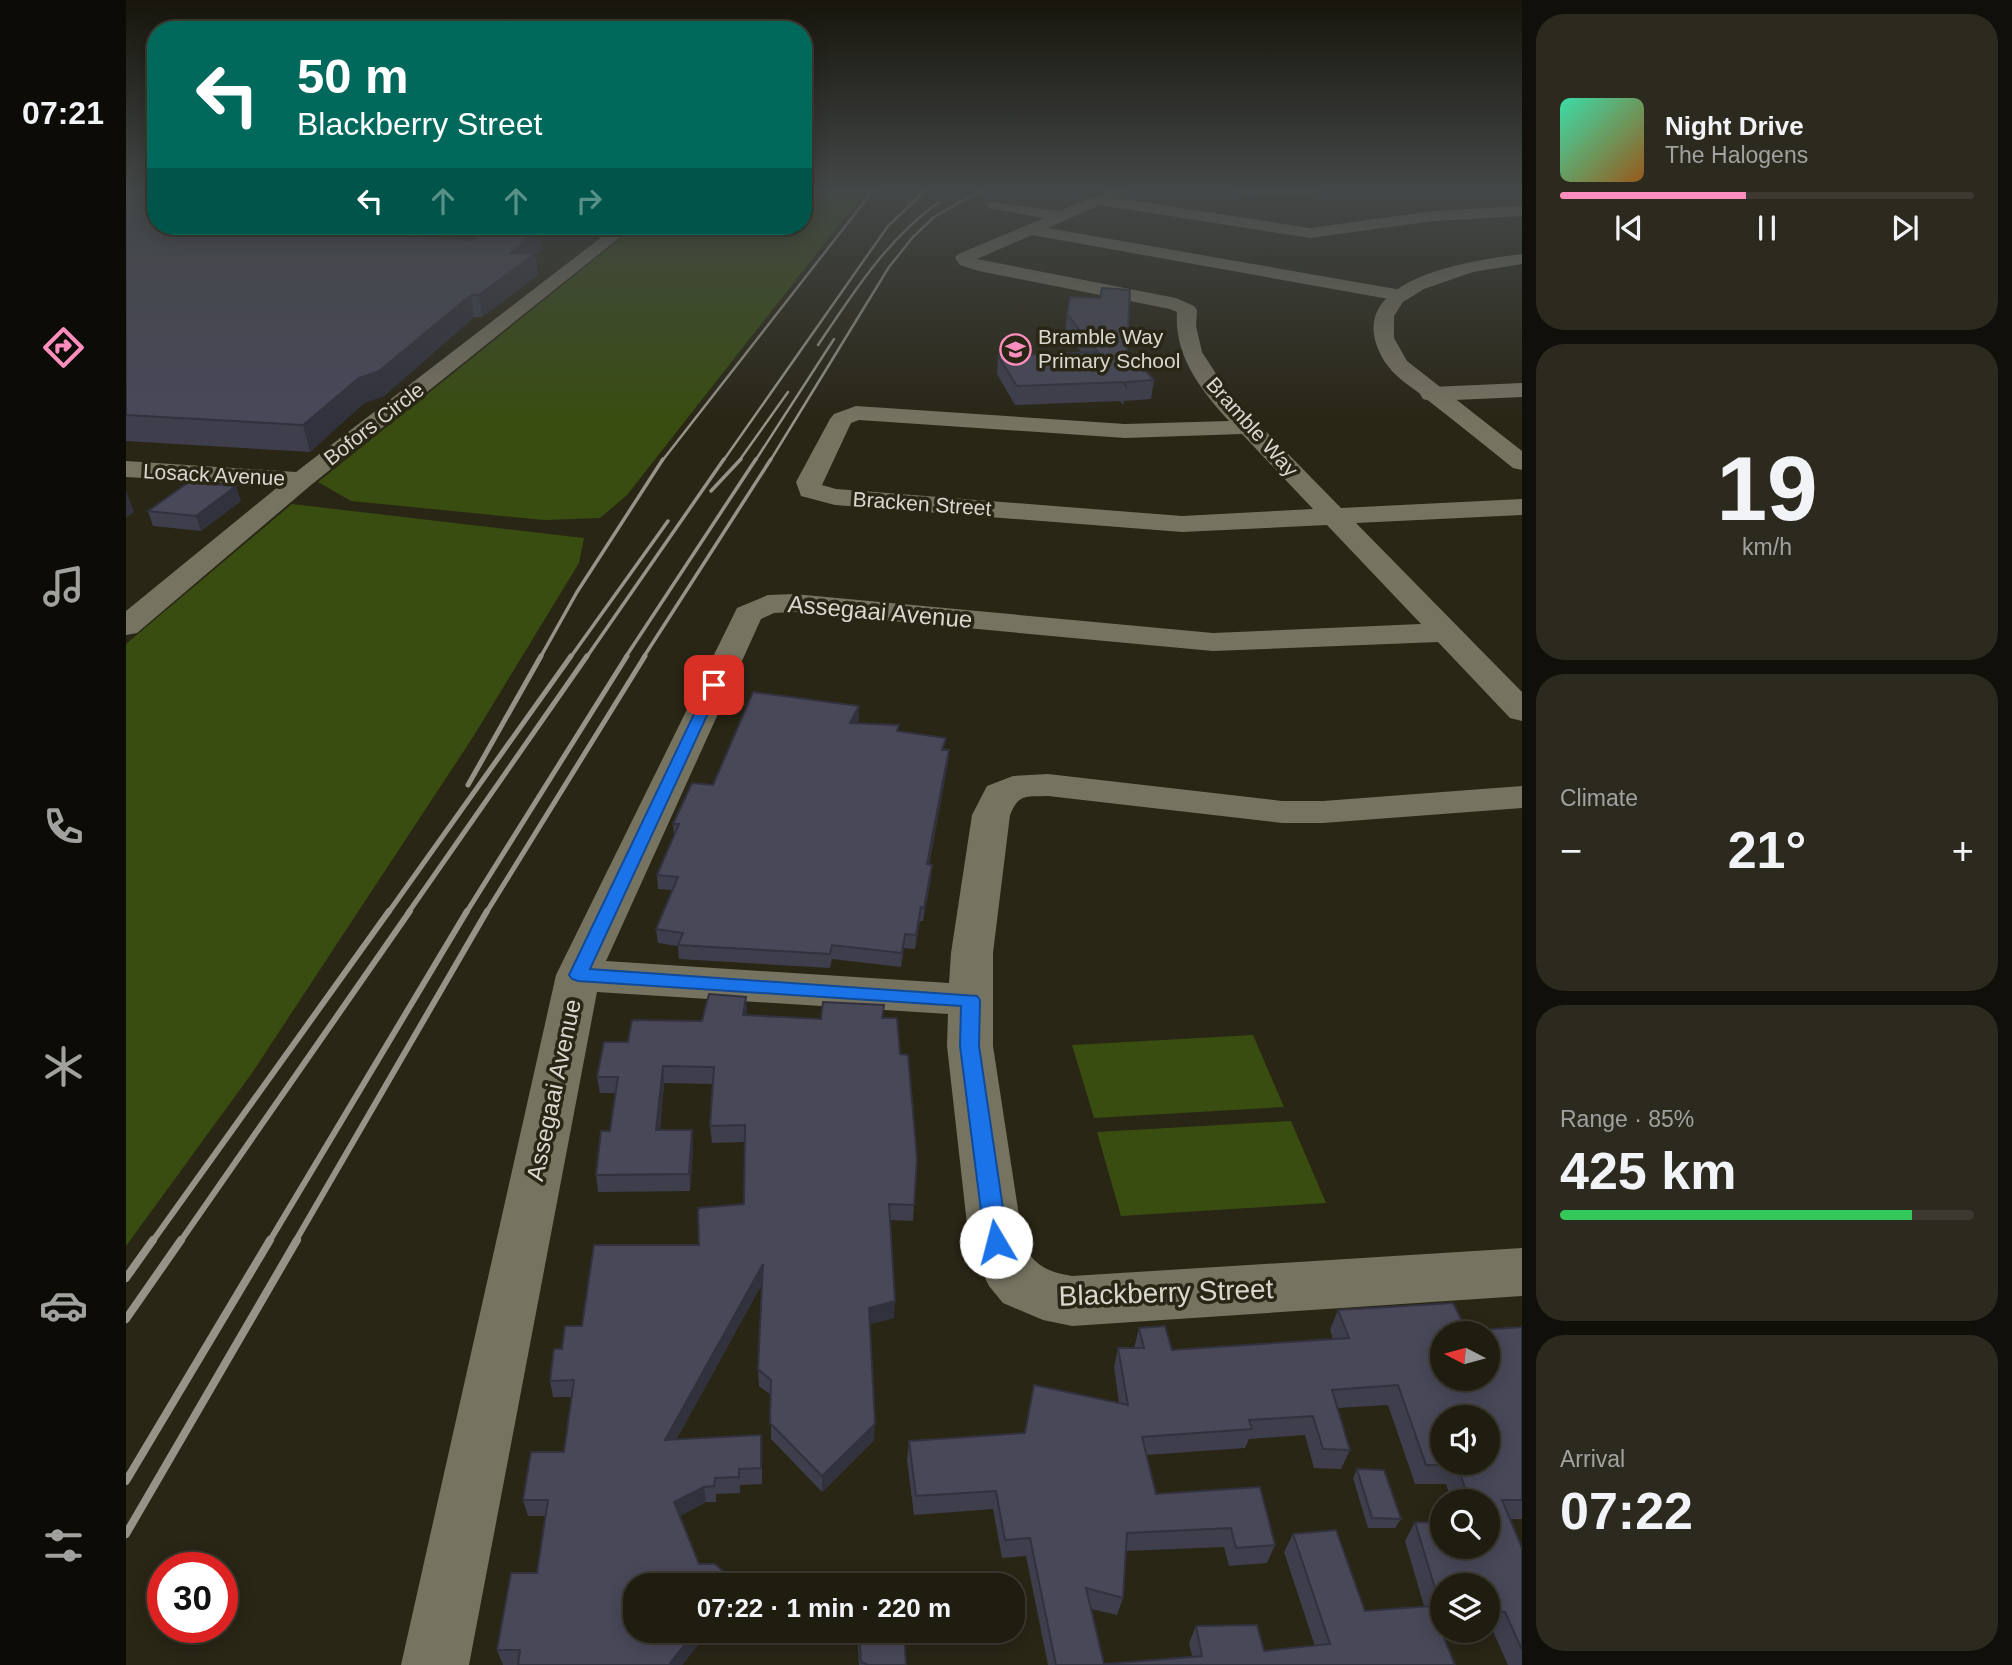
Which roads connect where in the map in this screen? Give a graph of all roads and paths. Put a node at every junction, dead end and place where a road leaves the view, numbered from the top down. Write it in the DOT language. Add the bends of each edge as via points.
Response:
graph roads {
  1 [pos="575,266"];
  2 [pos="978,266"];
  3 [pos="1234,266"];
  4 [pos="1487,266"];
  5 [pos="1400,295"];
  6 [pos="1522,390"];
  7 [pos="1431,394"];
  8 [pos="1248,427"];
  9 [pos="1522,463"];
  10 [pos="126,470"];
  11 [pos="302,480"];
  12 [pos="1522,507"];
  13 [pos="1335,517"];
  14 [pos="126,626"];
  15 [pos="1445,632"];
  16 [pos="1522,712"];
  17 [pos="1522,797"];
  18 [pos="578,975"];
  19 [pos="971,1000"];
  20 [pos="1522,1272"];
  21 [pos="435,1665"];
  1 -- 11 [label="street, Bofors Circle"];
  2 -- 8 [label="street, Bramble Way" via="1177,304 1187,310 1184,331 1191,355"];
  3 -- 5 [label="street"];
  4 -- 5 [label="street" via="1443,274"];
  5 -- 7 [label="street" via="1383,319 1384,343 1398,365"];
  6 -- 7 [label="street"];
  7 -- 9 [label="street"];
  8 -- 13 [label="street, Bramble Way"];
  8 -- 13 [label="street, Bracken Street" via="1125,430 856,413 842,419 809,482 810,490 835,497 1170,524"];
  10 -- 11 [label="street, Losack Avenue"];
  11 -- 14 [label="street, Bofors Circle"];
  12 -- 13 [label="street, Bracken Street"];
  13 -- 15 [label="street, Bramble Way"];
  15 -- 16 [label="street, Bramble Way"];
  15 -- 18 [label="street, Assegaai Avenue" via="1213,642 794,603 756,608 742,626"];
  17 -- 19 [label="street, Blackberry Street" via="1282,812 1048,785 1013,788 1000,794 991,815 972,953"];
  18 -- 19 [label="street"];
  18 -- 21 [label="street, Assegaai Avenue"];
  19 -- 20 [label="street, Blackberry Street" via="970,1046 996,1242 1007,1269 1024,1287 1072,1301"];
}
